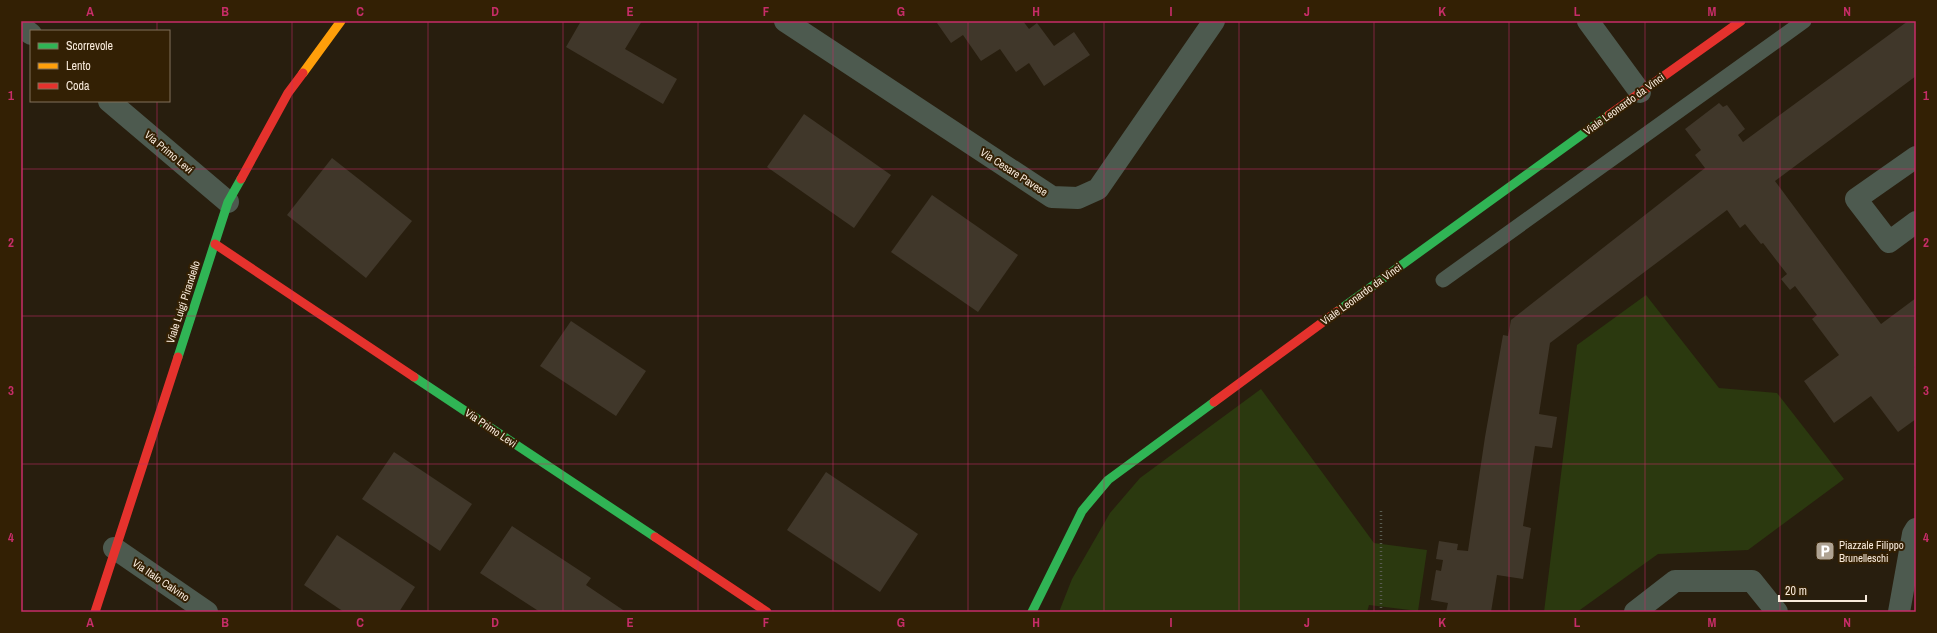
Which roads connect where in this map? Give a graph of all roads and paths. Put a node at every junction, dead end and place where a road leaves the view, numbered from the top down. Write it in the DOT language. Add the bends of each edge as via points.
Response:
graph roads {
  1 [pos="341,21"];
  2 [pos="785,21"];
  3 [pos="1214,21"];
  4 [pos="1588,21"];
  5 [pos="1741,21"];
  6 [pos="1804,21"];
  7 [pos="21,26"];
  8 [pos="30,33"];
  9 [pos="1640,92"];
  10 [pos="111,102"];
  11 [pos="1916,157"];
  12 [pos="228,202"];
  13 [pos="1916,222"];
  14 [pos="215,244"];
  15 [pos="1443,280"];
  16 [pos="1381,509"];
  17 [pos="1916,529"];
  18 [pos="114,548"];
  19 [pos="95,612"];
  20 [pos="207,612"];
  21 [pos="767,612"];
  22 [pos="1032,612"];
  23 [pos="1381,612"];
  24 [pos="1635,612"];
  25 [pos="1777,612"];
  26 [pos="1899,612"];
  1 -- 12 [label="street, Viale Luigi Pirandello" via="288,93"];
  2 -- 3 [label="street, Via Cesare Pavese" via="1052,197 1078,198 1098,188"];
  4 -- 9 [label="street"];
  5 -- 9 [label="street, Viale Leonardo da Vinci"];
  6 -- 15 [label="lane"];
  7 -- 8 [label="street"];
  9 -- 22 [label="street, Viale Leonardo da Vinci" via="1108,480 1082,511"];
  10 -- 12 [label="street, Via Primo Levi"];
  11 -- 13 [label="street" via="1856,199 1890,242"];
  12 -- 14 [label="street, Viale Luigi Pirandello"];
  14 -- 18 [label="street, Viale Luigi Pirandello"];
  14 -- 21 [label="street, Via Primo Levi"];
  16 -- 23 [label="path"];
  17 -- 26 [label="street"];
  18 -- 19 [label="street, Viale Luigi Pirandello"];
  18 -- 20 [label="street, Via Italo Calvino"];
  24 -- 25 [label="street" via="1675,581 1752,581"];
}
